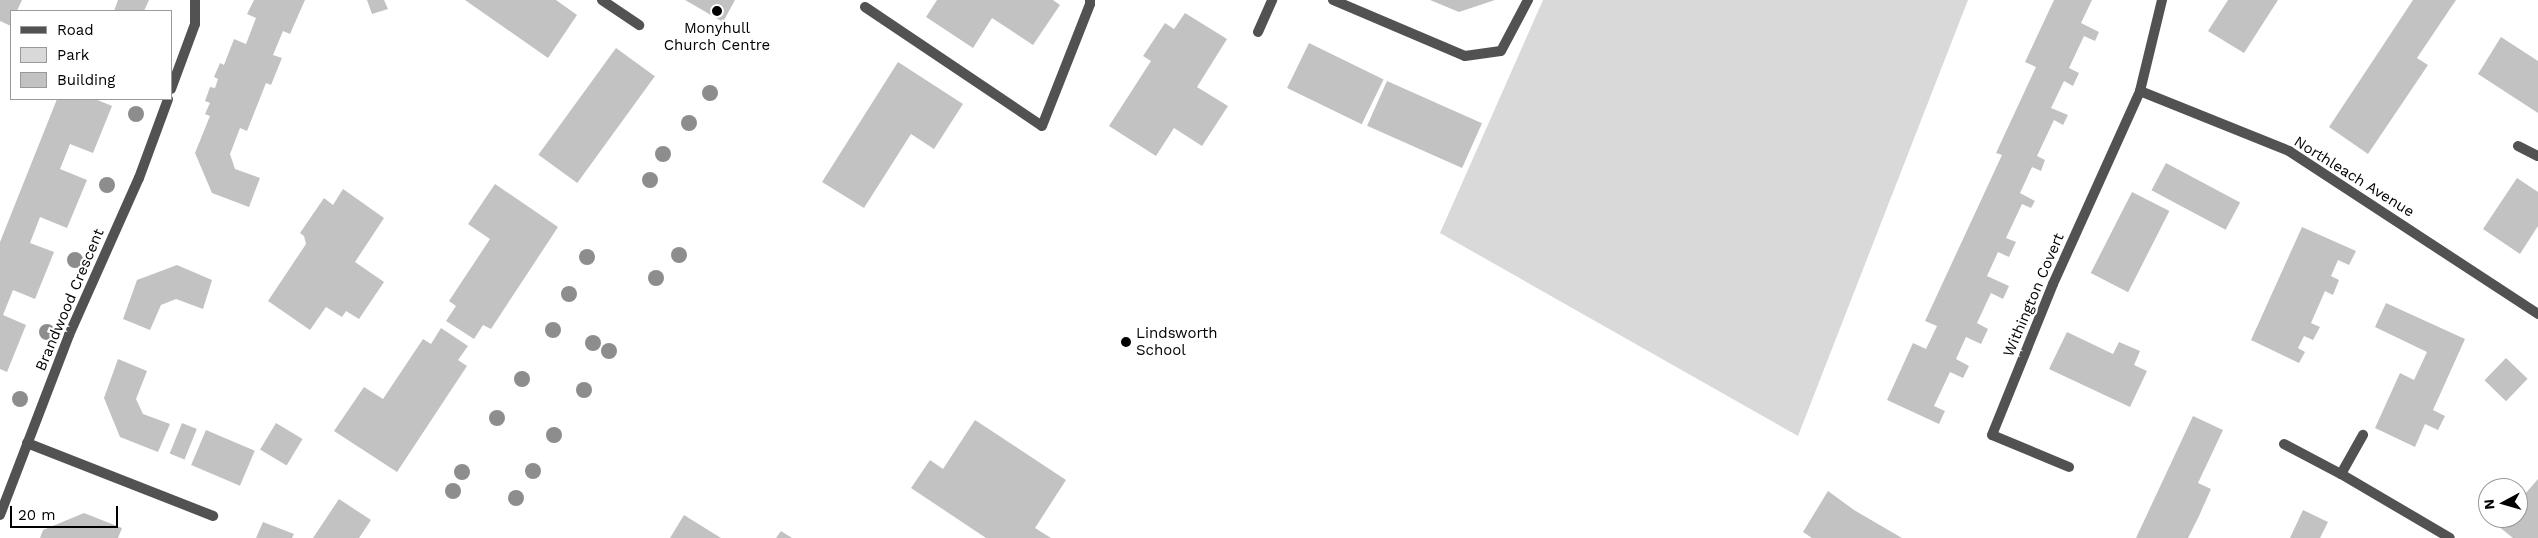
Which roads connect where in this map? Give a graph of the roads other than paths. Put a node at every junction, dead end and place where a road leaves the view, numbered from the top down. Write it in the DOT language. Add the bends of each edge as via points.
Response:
graph roads {
  1 [pos="195,0"];
  2 [pos="602,0"];
  3 [pos="1090,0"];
  4 [pos="1272,0"];
  5 [pos="1333,0"];
  6 [pos="1528,0"];
  7 [pos="2162,0"];
  8 [pos="865,7"];
  9 [pos="639,25"];
  10 [pos="1258,32"];
  11 [pos="172,86"];
  12 [pos="2140,91"];
  13 [pos="168,100"];
  14 [pos="2518,146"];
  15 [pos="2538,156"];
  16 [pos="2538,314"];
  17 [pos="2363,436"];
  18 [pos="27,443"];
  19 [pos="2284,444"];
  20 [pos="2069,467"];
  21 [pos="2341,474"];
  22 [pos="0,514"];
  23 [pos="213,516"];
  24 [pos="2450,538"];
  1 -- 11 [label="street" via="195,24"];
  2 -- 9 [label="street"];
  3 -- 8 [label="street" via="1042,126"];
  4 -- 10 [label="street"];
  5 -- 6 [label="street" via="1465,56 1501,51"];
  7 -- 12 [label="street"];
  12 -- 16 [label="street, Northleach Avenue" via="2288,152"];
  12 -- 20 [label="street, Withington Covert" via="2053,284 1992,436"];
  13 -- 18 [label="street, Brandwood Crescent" via="139,178 69,335"];
  14 -- 15 [label="street"];
  17 -- 21 [label="street"];
  18 -- 22 [label="street, Brandwood Crescent"];
  18 -- 23 [label="street"];
  19 -- 21 [label="street"];
  21 -- 24 [label="street"];
}
